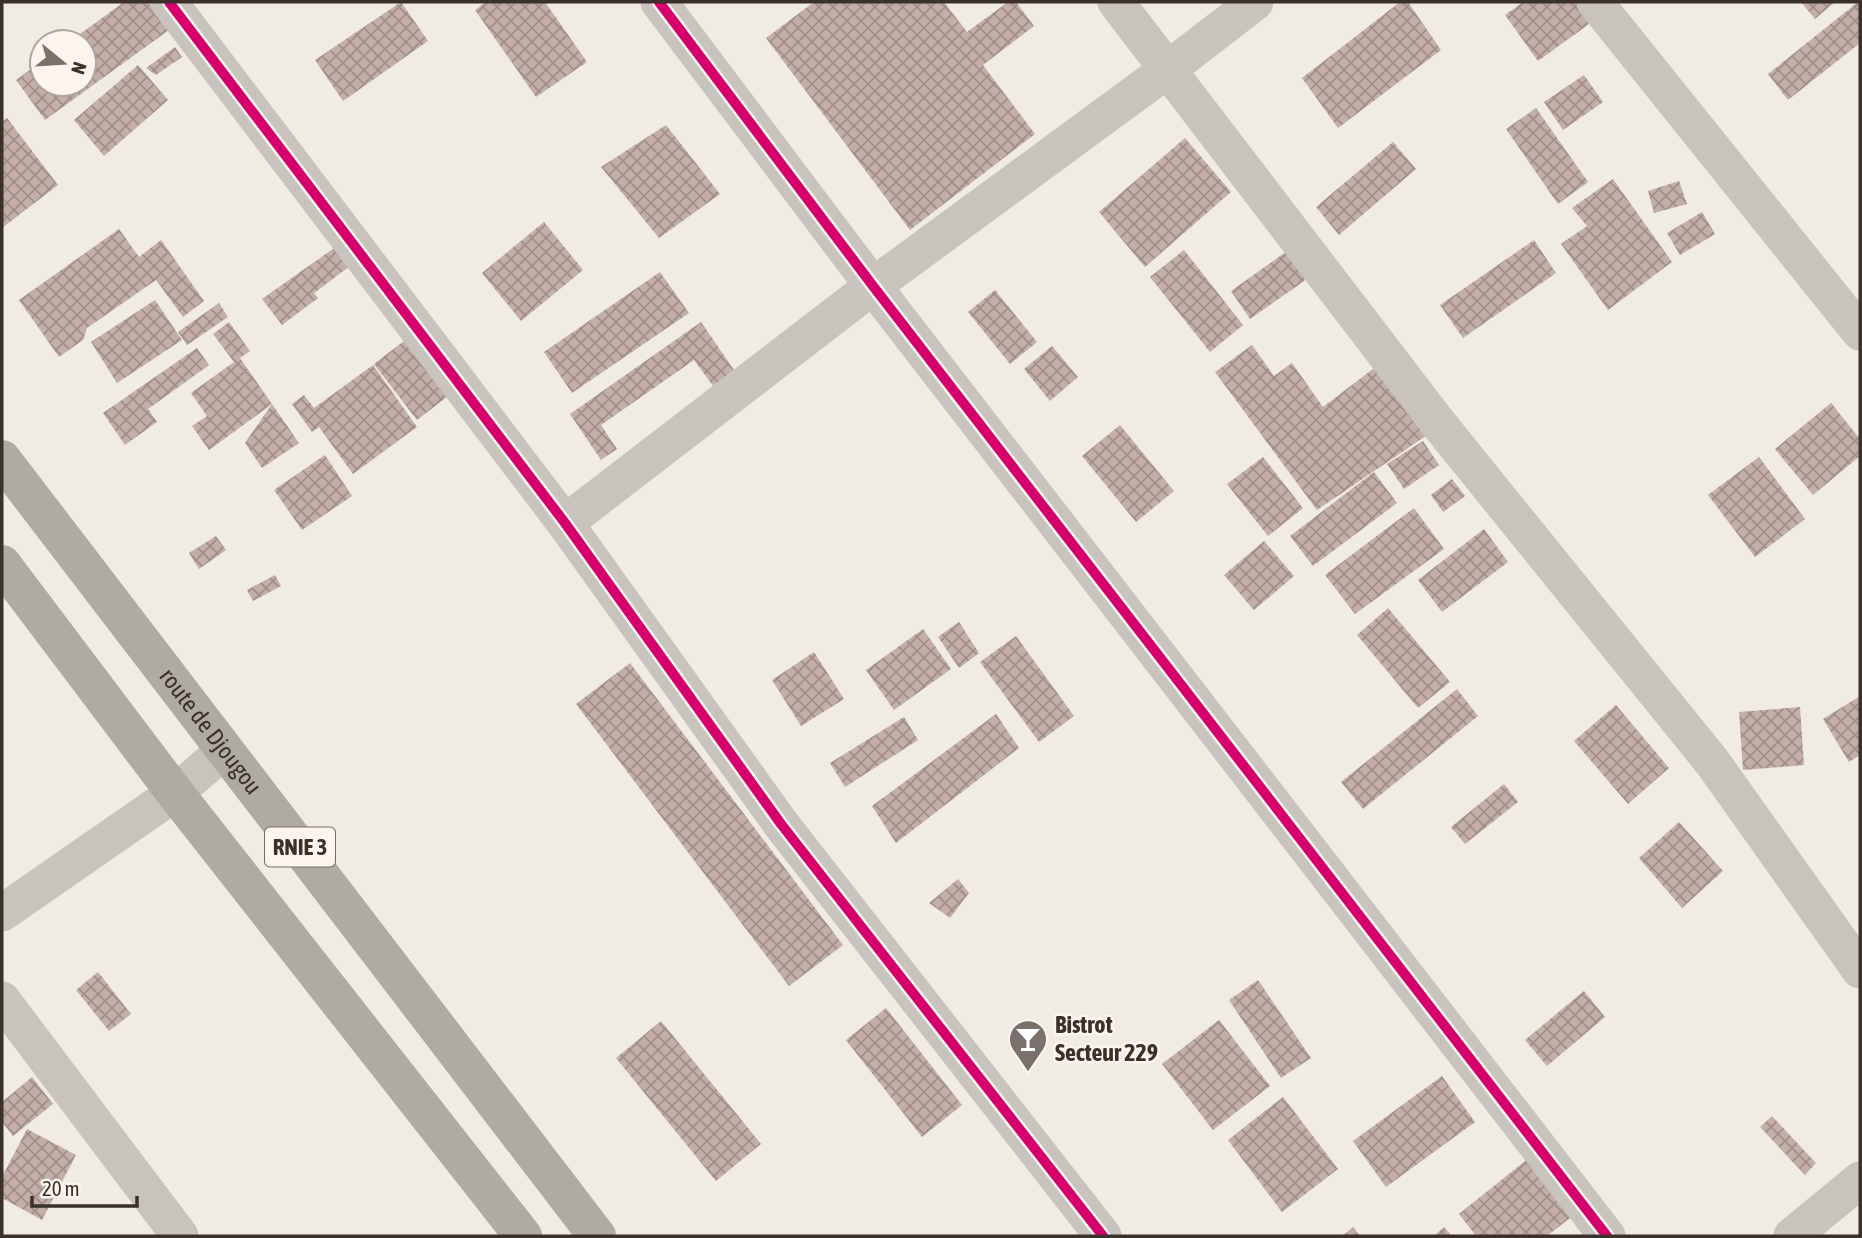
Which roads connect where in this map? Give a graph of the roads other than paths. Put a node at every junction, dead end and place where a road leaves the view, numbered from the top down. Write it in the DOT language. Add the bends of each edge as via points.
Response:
graph roads {
  1 [pos="169,2"];
  2 [pos="659,2"];
  3 [pos="1116,2"];
  4 [pos="1255,2"];
  5 [pos="1595,2"];
  6 [pos="1167,70"];
  7 [pos="873,286"];
  8 [pos="1860,332"];
  9 [pos="2,459"];
  10 [pos="565,523"];
  11 [pos="2,564"];
  12 [pos="225,750"];
  13 [pos="175,793"];
  14 [pos="2,913"];
  15 [pos="1860,970"];
  16 [pos="2,1000"];
  17 [pos="1860,1180"];
  18 [pos="180,1236"];
  19 [pos="523,1236"];
  20 [pos="597,1236"];
  21 [pos="1103,1236"];
  22 [pos="1607,1236"];
  23 [pos="1791,1236"];
  1 -- 10 [label="street"];
  2 -- 7 [label="street"];
  3 -- 6 [label="street"];
  4 -- 6 [label="street"];
  5 -- 8 [label="street"];
  6 -- 7 [label="street"];
  6 -- 15 [label="street" via="1438,423 1713,764"];
  7 -- 10 [label="street"];
  7 -- 22 [label="street"];
  9 -- 12 [label="highway, route de Djougou / RNIE 3"];
  10 -- 21 [label="street" via="781,824"];
  11 -- 13 [label="highway, RNIE 3"];
  12 -- 13 [label="street"];
  12 -- 20 [label="highway, route de Djougou / RNIE 3"];
  13 -- 14 [label="street"];
  13 -- 19 [label="highway, RNIE 3"];
  16 -- 18 [label="street"];
  17 -- 23 [label="street"];
}
